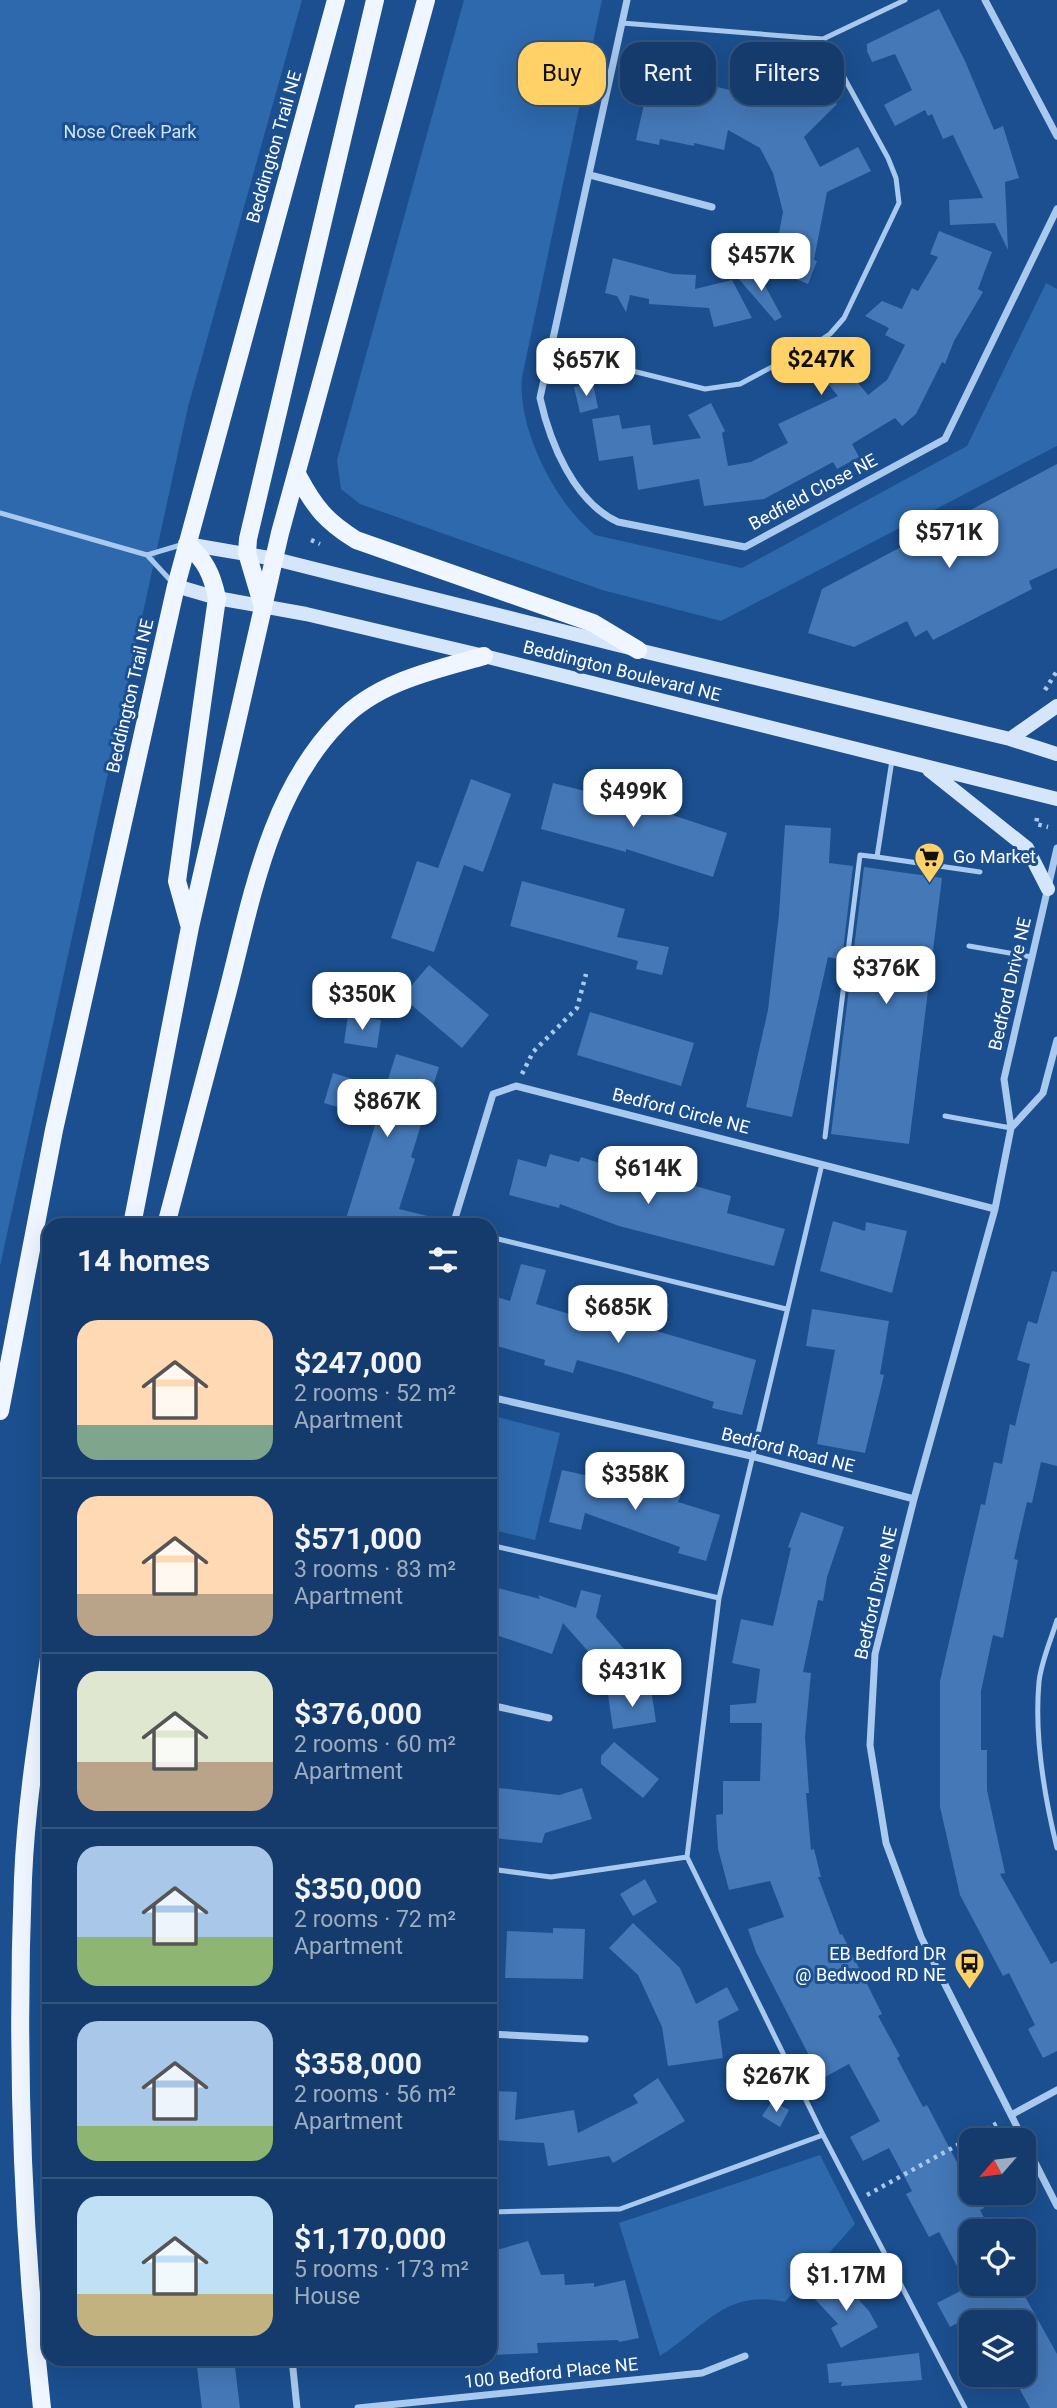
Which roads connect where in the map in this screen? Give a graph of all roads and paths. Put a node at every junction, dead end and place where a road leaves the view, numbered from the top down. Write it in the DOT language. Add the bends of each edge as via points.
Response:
graph roads {
  1 [pos="336,0"];
  2 [pos="375,0"];
  3 [pos="426,0"];
  4 [pos="627,0"];
  5 [pos="905,0"];
  6 [pos="985,0"];
  7 [pos="622,23"];
  8 [pos="823,39"];
  9 [pos="1057,136"];
  10 [pos="590,176"];
  11 [pos="712,207"];
  12 [pos="1057,209"];
  13 [pos="552,351"];
  14 [pos="298,477"];
  15 [pos="0,513"];
  16 [pos="311,540"];
  17 [pos="187,544"];
  18 [pos="320,544"];
  19 [pos="247,553"];
  20 [pos="147,555"];
  21 [pos="275,559"];
  22 [pos="176,586"];
  23 [pos="217,598"];
  24 [pos="263,607"];
  25 [pos="638,650"];
  26 [pos="484,656"];
  27 [pos="1057,706"];
  28 [pos="1010,739"];
  29 [pos="1057,754"];
  30 [pos="892,757"];
  31 [pos="922,765"];
  32 [pos="1057,799"];
  33 [pos="1037,818"];
  34 [pos="1048,827"];
  35 [pos="1057,848"];
  36 [pos="877,857"];
  37 [pos="980,872"];
  38 [pos="1048,890"];
  39 [pos="190,927"];
  40 [pos="970,946"];
  41 [pos="1032,957"];
  42 [pos="586,974"];
  43 [pos="1057,1040"];
  44 [pos="516,1086"];
  45 [pos="945,1116"];
  46 [pos="1011,1128"];
  47 [pos="825,1137"];
  48 [pos="822,1164"];
  49 [pos="995,1209"];
  50 [pos="133,1218"];
  51 [pos="168,1218"];
  52 [pos="455,1218"];
  53 [pos="497,1239"];
  54 [pos="786,1309"];
  55 [pos="497,1399"];
  56 [pos="0,1411"];
  57 [pos="751,1456"];
  58 [pos="914,1499"];
  59 [pos="497,1547"];
  60 [pos="719,1598"];
  61 [pos="1057,1620"];
  62 [pos="42,1707"];
  63 [pos="497,1707"];
  64 [pos="549,1718"];
  65 [pos="1057,1848"];
  66 [pos="687,1857"];
  67 [pos="497,1870"];
  68 [pos="497,2034"];
  69 [pos="585,2039"];
  70 [pos="1057,2090"];
  71 [pos="1011,2115"];
  72 [pos="822,2135"];
  73 [pos="857,2200"];
  74 [pos="1057,2206"];
  75 [pos="497,2212"];
  76 [pos="745,2356"];
  77 [pos="293,2366"];
  78 [pos="42,2408"];
  79 [pos="297,2408"];
  80 [pos="358,2408"];
  81 [pos="965,2408"];
  1 -- 17 [label="main road, Beddington Trail NE"];
  2 -- 19 [label="main road"];
  3 -- 14 [label="main road"];
  4 -- 7 [label="street, Bedfield Close NE"];
  5 -- 8 [label="lane"];
  6 -- 9 [label="street"];
  7 -- 8 [label="lane"];
  7 -- 10 [label="street, Bedfield Close NE"];
  8 -- 13 [label="lane" via="888,158 899,203 844,318 813,345 740,384 705,388"];
  10 -- 11 [label="street"];
  10 -- 13 [label="street, Bedfield Close NE"];
  12 -- 13 [label="street, Bedfield Close NE" via="946,439 745,547 618,522 591,504 546,427 540,398"];
  14 -- 21 [label="main road"];
  14 -- 25 [label="main road" via="328,522 356,540 593,623"];
  15 -- 20 [label="lane"];
  16 -- 18 [label="path"];
  17 -- 19 [label="main road, Beddington Boulevard NE"];
  17 -- 20 [label="lane"];
  17 -- 22 [label="main road, Beddington Trail NE"];
  17 -- 23 [label="main road" via="212,575"];
  19 -- 21 [label="main road, Beddington Boulevard NE"];
  19 -- 24 [label="main road"];
  20 -- 22 [label="lane"];
  21 -- 24 [label="main road"];
  21 -- 25 [label="main road, Beddington Boulevard NE"];
  22 -- 23 [label="main road, Beddington Boulevard NE"];
  22 -- 56 [label="main road, Beddington Trail NE" via="59,1106"];
  23 -- 24 [label="main road, Beddington Boulevard NE"];
  23 -- 39 [label="main road" via="177,881"];
  24 -- 26 [label="main road, Beddington Boulevard NE"];
  24 -- 39 [label="main road"];
  25 -- 28 [label="main road, Beddington Boulevard NE"];
  26 -- 30 [label="main road, Beddington Boulevard NE"];
  26 -- 51 [label="main road" via="394,684 341,720 305,762 282,805 244,929"];
  27 -- 28 [label="main road"];
  28 -- 29 [label="main road, Beddington Boulevard NE"];
  30 -- 31 [label="main road, Beddington Boulevard NE"];
  30 -- 36 [label="lane"];
  31 -- 32 [label="main road, Beddington Boulevard NE"];
  31 -- 38 [label="main road" via="1019,840"];
  33 -- 34 [label="path" via="1036,824"];
  35 -- 38 [label="street, Bedford Drive NE"];
  36 -- 37 [label="lane"];
  36 -- 47 [label="lane" via="860,855"];
  38 -- 41 [label="street, Bedford Drive NE"];
  39 -- 50 [label="main road"];
  40 -- 41 [label="lane"];
  41 -- 46 [label="street, Bedford Drive NE" via="1004,1079"];
  42 -- 44 [label="path" via="576,1008 533,1052"];
  43 -- 46 [label="street" via="1043,1093"];
  44 -- 48 [label="street, Bedford Circle NE"];
  44 -- 52 [label="street" via="493,1094"];
  45 -- 46 [label="lane"];
  46 -- 49 [label="street, Bedford Drive NE"];
  48 -- 49 [label="street, Bedford Circle NE"];
  48 -- 54 [label="lane"];
  49 -- 58 [label="street, Bedford Drive NE"];
  53 -- 54 [label="lane"];
  54 -- 57 [label="lane"];
  55 -- 57 [label="street, Bedford Road NE"];
  57 -- 58 [label="street, Bedford Road NE"];
  57 -- 60 [label="lane"];
  58 -- 71 [label="street, Bedford Drive NE" via="875,1654 870,1745 886,1843 921,1937"];
  59 -- 60 [label="lane"];
  60 -- 66 [label="lane"];
  61 -- 65 [label="lane" via="1039,1681 1046,1804"];
  62 -- 78 [label="main road" via="23,1877 20,2061 29,2293"];
  63 -- 64 [label="street"];
  66 -- 67 [label="lane" via="551,1877"];
  66 -- 72 [label="lane"];
  68 -- 69 [label="street"];
  70 -- 71 [label="street"];
  71 -- 73 [label="path"];
  71 -- 74 [label="street, Bedford Drive NE"];
  72 -- 73 [label="lane"];
  72 -- 75 [label="lane" via="620,2209"];
  73 -- 81 [label="lane"];
  76 -- 80 [label="street, 100 Bedford Place NE" via="702,2373"];
  77 -- 79 [label="street"];
}
